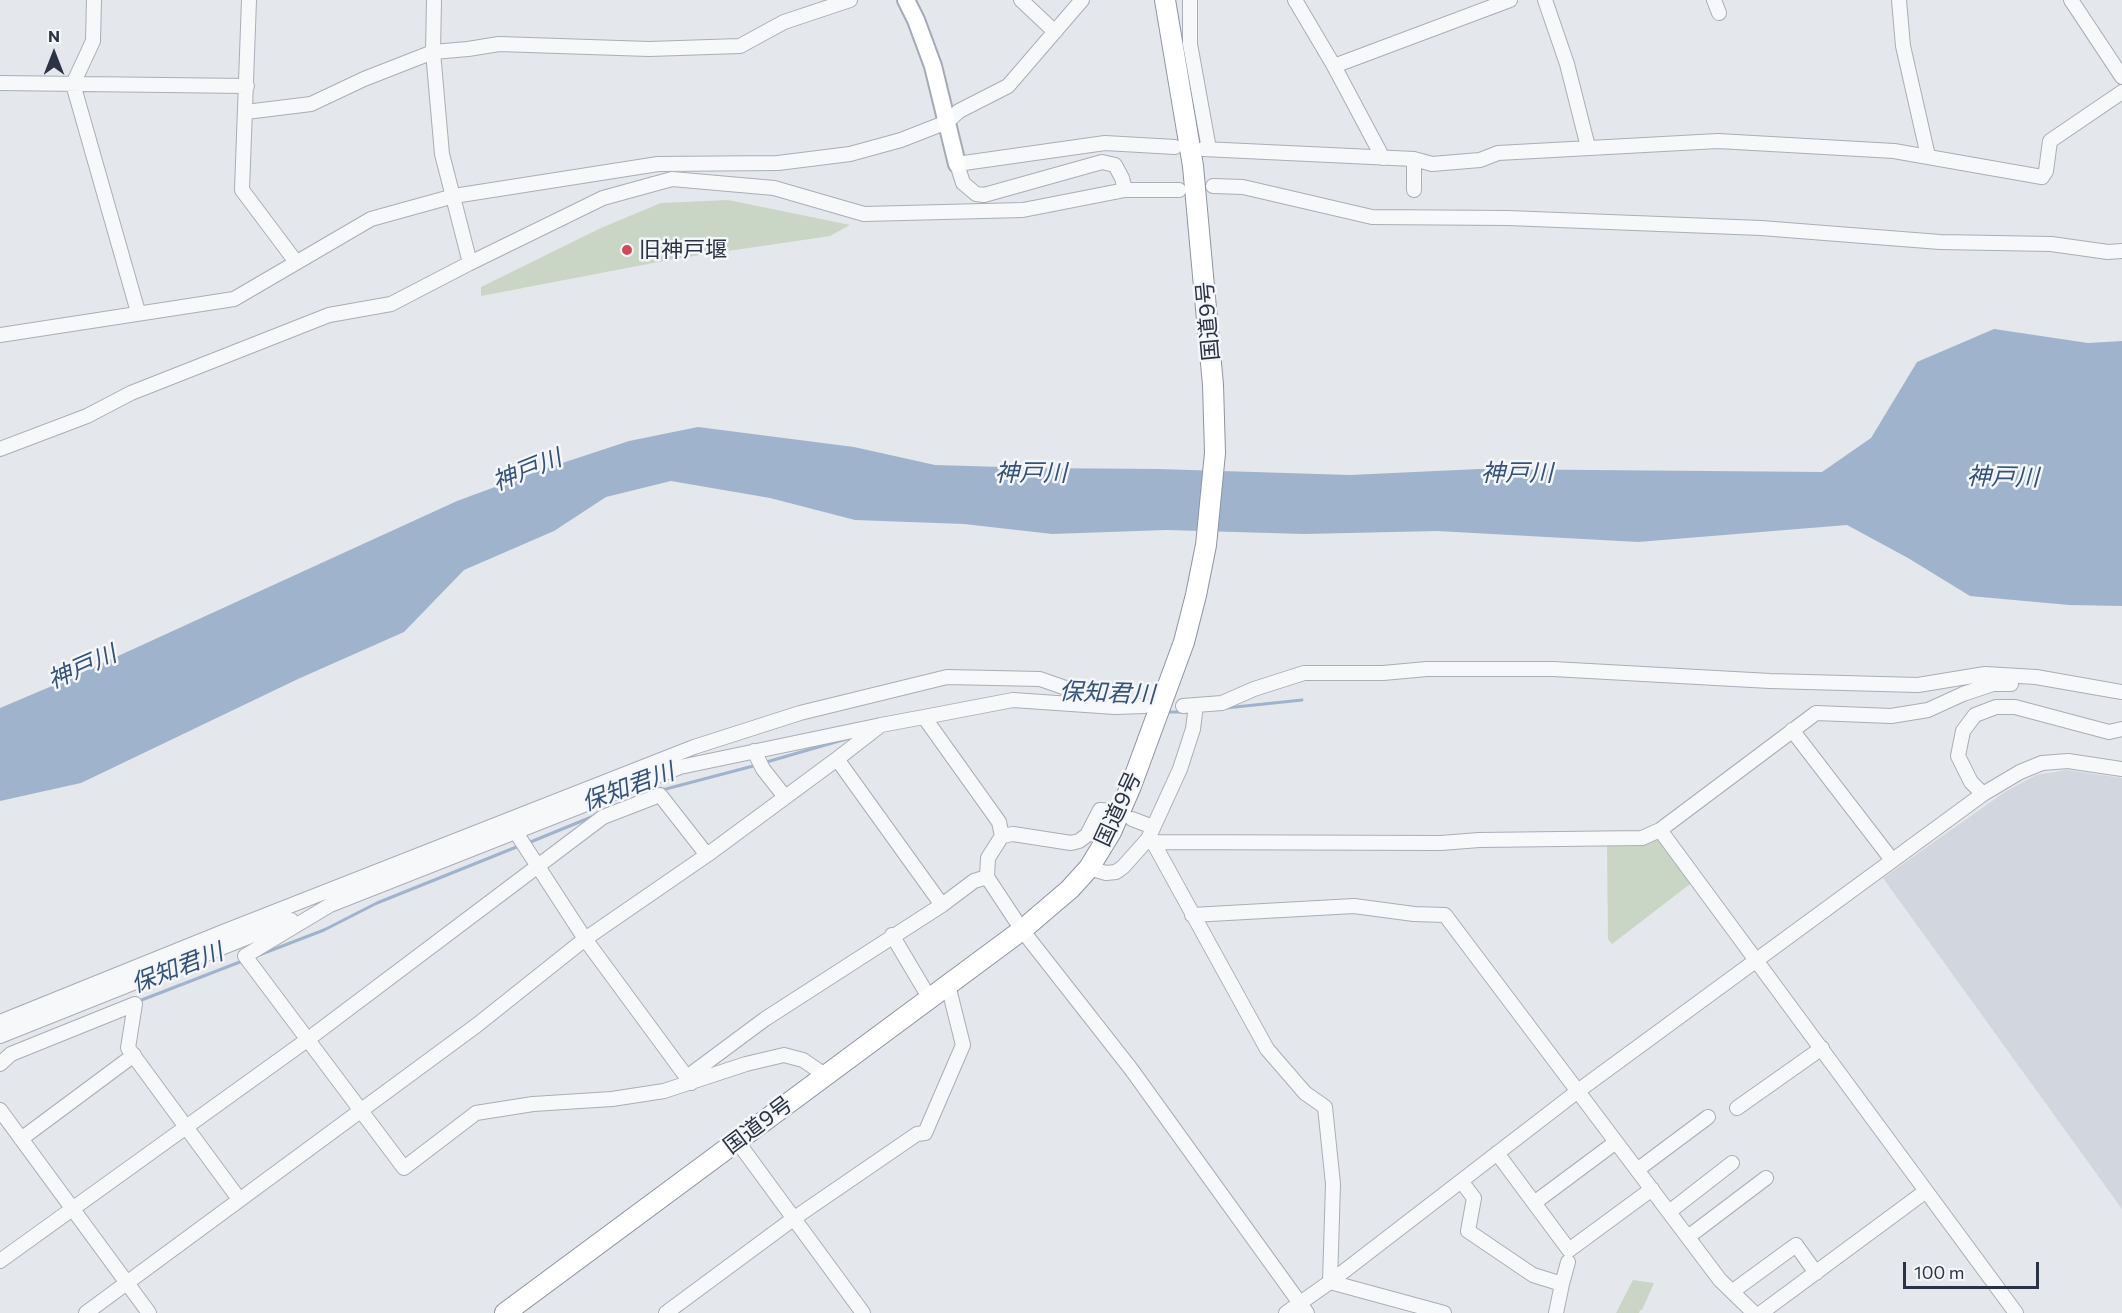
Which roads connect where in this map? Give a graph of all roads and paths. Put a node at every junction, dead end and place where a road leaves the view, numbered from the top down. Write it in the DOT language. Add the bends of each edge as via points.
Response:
graph roads {
  1 [pos="94,0"];
  2 [pos="249,0"];
  3 [pos="434,0"];
  4 [pos="850,0"];
  5 [pos="906,0"];
  6 [pos="1021,0"];
  7 [pos="1082,0"];
  8 [pos="1167,0"];
  9 [pos="1190,0"];
  10 [pos="1295,0"];
  11 [pos="1510,0"];
  12 [pos="1545,0"];
  13 [pos="1899,0"];
  14 [pos="2071,0"];
  15 [pos="1492,3"];
  16 [pos="1055,32"];
  17 [pos="433,52"];
  18 [pos="1334,66"];
  19 [pos="2122,77"];
  20 [pos="0,83"];
  21 [pos="73,84"];
  22 [pos="247,86"];
  23 [pos="2122,92"];
  24 [pos="246,112"];
  25 [pos="947,122"];
  26 [pos="1175,147"];
  27 [pos="1588,147"];
  28 [pos="1928,156"];
  29 [pos="1383,158"];
  30 [pos="1414,159"];
  31 [pos="957,164"];
  32 [pos="1213,186"];
  33 [pos="1125,190"];
  34 [pos="1179,190"];
  35 [pos="1414,190"];
  36 [pos="454,196"];
  37 [pos="2122,251"];
  38 [pos="296,262"];
  39 [pos="470,263"];
  40 [pos="138,312"];
  41 [pos="0,334"];
  42 [pos="0,449"];
  43 [pos="2036,677"];
  44 [pos="2122,692"];
  45 [pos="1145,706"];
  46 [pos="1120,707"];
  47 [pos="924,717"];
  48 [pos="880,724"];
  49 [pos="2122,729"];
  50 [pos="1792,730"];
  51 [pos="754,751"];
  52 [pos="837,759"];
  53 [pos="2122,769"];
  54 [pos="1983,794"];
  55 [pos="785,797"];
  56 [pos="1111,811"];
  57 [pos="1132,819"];
  58 [pos="1660,830"];
  59 [pos="515,831"];
  60 [pos="1002,836"];
  61 [pos="1151,836"];
  62 [pos="707,855"];
  63 [pos="1892,860"];
  64 [pos="537,867"];
  65 [pos="1089,868"];
  66 [pos="987,878"];
  67 [pos="330,905"];
  68 [pos="942,905"];
  69 [pos="1192,915"];
  70 [pos="1022,930"];
  71 [pos="892,935"];
  72 [pos="585,939"];
  73 [pos="1757,959"];
  74 [pos="948,986"];
  75 [pos="930,999"];
  76 [pos="0,1022"];
  77 [pos="0,1036"];
  78 [pos="307,1040"];
  79 [pos="1822,1048"];
  80 [pos="134,1055"];
  81 [pos="5,1056"];
  82 [pos="0,1064"];
  83 [pos="825,1075"];
  84 [pos="689,1080"];
  85 [pos="1578,1091"];
  86 [pos="1737,1108"];
  87 [pos="0,1110"];
  88 [pos="361,1112"];
  89 [pos="1708,1117"];
  90 [pos="186,1126"];
  91 [pos="21,1139"];
  92 [pos="737,1141"];
  93 [pos="1616,1142"];
  94 [pos="1497,1153"];
  95 [pos="1732,1163"];
  96 [pos="1637,1170"];
  97 [pos="1766,1178"];
  98 [pos="1461,1181"];
  99 [pos="1652,1189"];
  100 [pos="1926,1191"];
  101 [pos="239,1199"];
  102 [pos="1534,1203"];
  103 [pos="71,1208"];
  104 [pos="1669,1212"];
  105 [pos="793,1219"];
  106 [pos="1688,1237"];
  107 [pos="0,1261"];
  108 [pos="1568,1262"];
  109 [pos="1816,1273"];
  110 [pos="127,1282"];
  111 [pos="1330,1282"];
  112 [pos="1562,1284"];
  113 [pos="1732,1291"];
  114 [pos="1304,1308"];
  115 [pos="1428,1311"];
  116 [pos="86,1313"];
  117 [pos="149,1313"];
  118 [pos="505,1313"];
  119 [pos="666,1313"];
  120 [pos="863,1313"];
  121 [pos="1286,1313"];
  122 [pos="1444,1313"];
  123 [pos="1556,1313"];
  124 [pos="1755,1313"];
  125 [pos="1761,1313"];
  126 [pos="2016,1313"];
  1 -- 21 [label="street" via="93,41"];
  2 -- 22 [label="street"];
  3 -- 17 [label="street"];
  4 -- 17 [label="street" via="784,22 740,46 649,49 499,44"];
  5 -- 25 [label="main road" via="933,66"];
  6 -- 16 [label="street"];
  7 -- 16 [label="street"];
  8 -- 65 [label="highway, 国道9号" via="1200,236 1215,453 1206,545 1184,642 1131,786 1111,832"];
  9 -- 29 [label="street" via="1190,44 1206,149"];
  10 -- 18 [label="street"];
  11 -- 15 [label="street"];
  12 -- 27 [label="street" via="1567,64"];
  13 -- 28 [label="street" via="1903,46"];
  14 -- 19 [label="street"];
  15 -- 18 [label="street"];
  16 -- 25 [label="street" via="1008,86 959,111"];
  17 -- 24 [label="street" via="310,104"];
  17 -- 36 [label="street" via="442,154"];
  18 -- 29 [label="street"];
  20 -- 21 [label="street"];
  21 -- 22 [label="street"];
  21 -- 40 [label="street"];
  22 -- 24 [label="street"];
  23 -- 28 [label="street" via="2050,141 2042,177"];
  24 -- 38 [label="street" via="242,190"];
  25 -- 31 [label="main road"];
  25 -- 36 [label="street" via="850,154 778,163 658,164"];
  26 -- 31 [label="street" via="1105,143"];
  27 -- 28 [label="street" via="1718,141"];
  27 -- 30 [label="street" via="1498,153 1480,160 1432,164"];
  29 -- 30 [label="street"];
  30 -- 35 [label="street"];
  31 -- 33 [label="street" via="963,183 976,194 1102,162 1114,165"];
  32 -- 37 [label="street" via="1243,187 1371,217 1761,228"];
  33 -- 34 [label="street"];
  33 -- 39 [label="street" via="1023,210 864,214 774,188 672,179 603,198"];
  36 -- 38 [label="street" via="371,219"];
  36 -- 39 [label="street"];
  38 -- 40 [label="street" via="234,299"];
  39 -- 42 [label="street" via="391,304 329,315"];
  40 -- 41 [label="street"];
  43 -- 44 [label="street"];
  43 -- 50 [label="street" via="2020,683 1993,684 1928,710 1900,715 1816,712"];
  43 -- 61 [label="street" via="1984,674 1918,685 1553,669 1304,673 1222,703 1190,706 1193,729"];
  45 -- 46 [label="street"];
  46 -- 47 [label="street" via="1013,700"];
  46 -- 76 [label="street" via="1040,679 947,677 800,713 694,747"];
  47 -- 48 [label="street"];
  47 -- 60 [label="street" via="999,822"];
  48 -- 51 [label="street"];
  48 -- 52 [label="street"];
  49 -- 54 [label="street" via="2109,732 2015,707 1996,707 1975,715 1963,731 1958,756 1971,782"];
  50 -- 58 [label="street"];
  50 -- 63 [label="street"];
  51 -- 55 [label="street"];
  51 -- 59 [label="street" via="680,767"];
  52 -- 55 [label="street"];
  52 -- 68 [label="street"];
  53 -- 54 [label="street" via="2068,761 2042,763"];
  54 -- 63 [label="street"];
  55 -- 62 [label="street"];
  56 -- 60 [label="street" via="1100,810 1087,835 1071,843 1013,834"];
  57 -- 61 [label="street"];
  58 -- 61 [label="street" via="1642,838 1441,843"];
  58 -- 73 [label="street"];
  59 -- 64 [label="street"];
  59 -- 67 [label="street"];
  60 -- 66 [label="street" via="988,858"];
  61 -- 65 [label="street" via="1116,872"];
  61 -- 69 [label="street"];
  62 -- 64 [label="street" via="660,795 603,817"];
  62 -- 72 [label="street"];
  63 -- 73 [label="street"];
  64 -- 72 [label="street"];
  64 -- 78 [label="street"];
  65 -- 70 [label="highway, 国道9号"];
  66 -- 68 [label="street" via="974,881"];
  66 -- 70 [label="street"];
  67 -- 77 [label="street"];
  67 -- 78 [label="street" via="245,956"];
  68 -- 71 [label="street"];
  69 -- 85 [label="street" via="1354,906 1445,915"];
  69 -- 111 [label="street" via="1267,1049 1305,1093 1325,1107 1333,1184"];
  70 -- 74 [label="highway, 国道9号"];
  70 -- 114 [label="street" via="1131,1069"];
  71 -- 75 [label="street"];
  71 -- 84 [label="street" via="765,1019"];
  72 -- 84 [label="street"];
  72 -- 88 [label="street"];
  73 -- 79 [label="street"];
  73 -- 85 [label="street"];
  74 -- 75 [label="highway, 国道9号"];
  74 -- 105 [label="street" via="963,1046 925,1133 917,1134"];
  75 -- 83 [label="highway, 国道9号"];
  78 -- 88 [label="street"];
  78 -- 90 [label="street"];
  79 -- 86 [label="street"];
  79 -- 100 [label="street"];
  80 -- 81 [label="street" via="128,1048 135,1004"];
  80 -- 90 [label="street"];
  80 -- 91 [label="street"];
  81 -- 82 [label="street"];
  83 -- 84 [label="street" via="803,1060 784,1055"];
  83 -- 92 [label="highway, 国道9号"];
  84 -- 88 [label="street" via="664,1091 476,1113 404,1168"];
  85 -- 93 [label="street"];
  85 -- 94 [label="street"];
  87 -- 91 [label="street"];
  88 -- 101 [label="street"];
  89 -- 96 [label="street"];
  90 -- 101 [label="street"];
  90 -- 103 [label="street"];
  91 -- 103 [label="street"];
  92 -- 105 [label="street"];
  92 -- 118 [label="highway, 国道9号"];
  93 -- 96 [label="street"];
  93 -- 102 [label="street"];
  94 -- 98 [label="street"];
  94 -- 102 [label="street"];
  95 -- 104 [label="street"];
  96 -- 99 [label="street"];
  97 -- 106 [label="street"];
  98 -- 111 [label="street"];
  98 -- 112 [label="street" via="1474,1198 1468,1231 1533,1275"];
  99 -- 102 [label="street" via="1569,1250"];
  99 -- 104 [label="street"];
  100 -- 109 [label="street"];
  100 -- 126 [label="street"];
  101 -- 110 [label="street"];
  103 -- 107 [label="street"];
  103 -- 110 [label="street"];
  104 -- 106 [label="street"];
  105 -- 119 [label="street"];
  105 -- 120 [label="street"];
  106 -- 113 [label="street"];
  108 -- 112 [label="street"];
  109 -- 113 [label="street" via="1796,1245"];
  109 -- 125 [label="street"];
  110 -- 116 [label="street"];
  110 -- 117 [label="street"];
  111 -- 114 [label="street"];
  111 -- 115 [label="street"];
  112 -- 123 [label="street"];
  113 -- 124 [label="street"];
  114 -- 121 [label="street"];
  115 -- 122 [label="street"];
}
